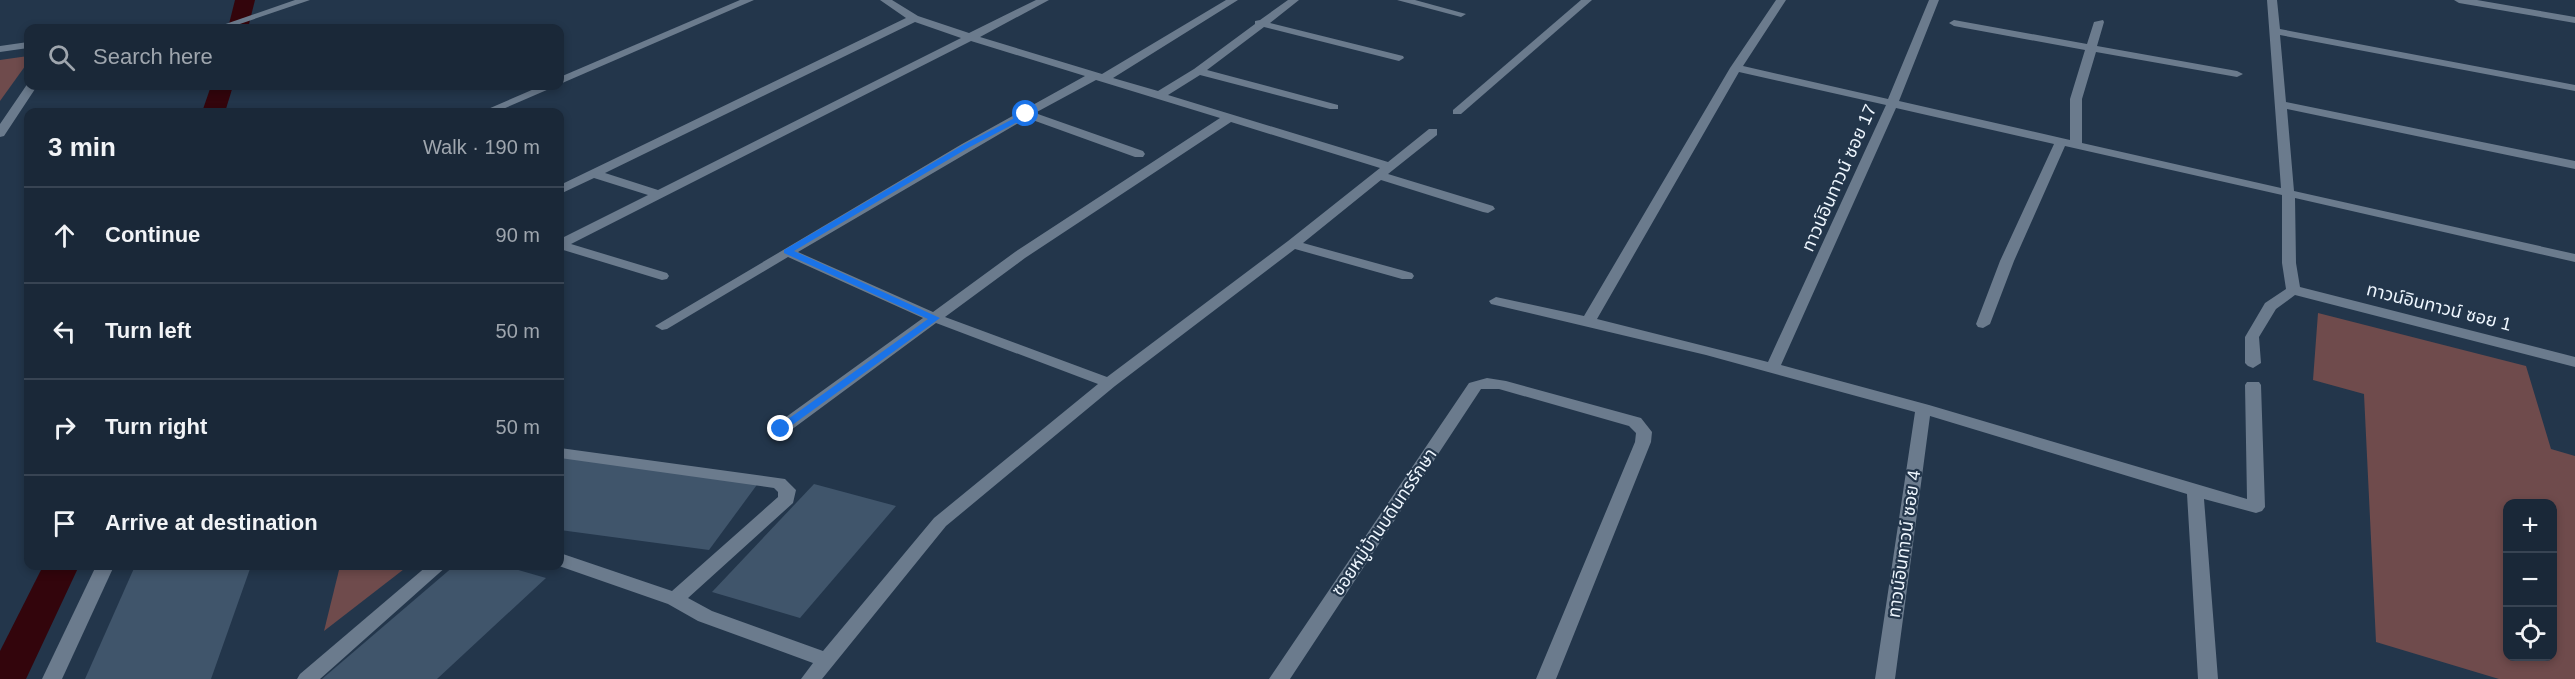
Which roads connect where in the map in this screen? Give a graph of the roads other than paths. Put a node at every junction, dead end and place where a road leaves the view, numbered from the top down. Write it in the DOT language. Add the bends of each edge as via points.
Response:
graph roads {
  1 [pos="305,0"];
  2 [pos="749,0"];
  3 [pos="885,0"];
  4 [pos="1044,0"];
  5 [pos="1233,0"];
  6 [pos="1294,0"];
  7 [pos="1402,0"];
  8 [pos="1587,0"];
  9 [pos="1780,0"];
  10 [pos="1934,0"];
  11 [pos="2272,0"];
  12 [pos="2459,0"];
  13 [pos="282,4"];
  14 [pos="1461,14"];
  15 [pos="914,18"];
  16 [pos="2575,20"];
  17 [pos="2099,22"];
  18 [pos="1259,23"];
  19 [pos="1954,23"];
  20 [pos="231,24"];
  21 [pos="2275,31"];
  22 [pos="972,37"];
  23 [pos="24,46"];
  24 [pos="2090,48"];
  25 [pos="0,49"];
  26 [pos="1399,57"];
  27 [pos="1736,68"];
  28 [pos="1198,71"];
  29 [pos="2237,74"];
  30 [pos="1100,76"];
  31 [pos="564,79"];
  32 [pos="2575,88"];
  33 [pos="28,90"];
  34 [pos="539,90"];
  35 [pos="1160,95"];
  36 [pos="1893,102"];
  37 [pos="2281,104"];
  38 [pos="1334,107"];
  39 [pos="497,108"];
  40 [pos="1457,112"];
  41 [pos="1026,114"];
  42 [pos="1230,117"];
  43 [pos="1433,132"];
  44 [pos="0,133"];
  45 [pos="2069,142"];
  46 [pos="1139,154"];
  47 [pos="2575,165"];
  48 [pos="1384,171"];
  49 [pos="591,173"];
  50 [pos="564,188"];
  51 [pos="2288,191"];
  52 [pos="659,194"];
  53 [pos="1488,209"];
  54 [pos="564,242"];
  55 [pos="1293,243"];
  56 [pos="564,245"];
  57 [pos="788,252"];
  58 [pos="2575,258"];
  59 [pos="662,276"];
  60 [pos="1407,276"];
  61 [pos="2294,290"];
  62 [pos="1496,301"];
  63 [pos="935,318"];
  64 [pos="1589,321"];
  65 [pos="1983,324"];
  66 [pos="662,326"];
  67 [pos="2575,362"];
  68 [pos="2253,363"];
  69 [pos="1772,369"];
  70 [pos="1109,382"];
  71 [pos="2253,386"];
  72 [pos="1923,409"];
  73 [pos="781,429"];
  74 [pos="564,454"];
  75 [pos="2195,491"];
  76 [pos="564,560"];
  77 [pos="103,570"];
  78 [pos="433,570"];
  79 [pos="675,598"];
  80 [pos="826,660"];
  81 [pos="52,679"];
  82 [pos="307,679"];
  83 [pos="811,679"];
  84 [pos="1279,679"];
  85 [pos="1546,679"];
  86 [pos="1885,679"];
  87 [pos="2208,679"];
  1 -- 13 [label="street"];
  2 -- 31 [label="street"];
  3 -- 15 [label="street"];
  4 -- 22 [label="street"];
  5 -- 30 [label="street"];
  6 -- 18 [label="street"];
  7 -- 14 [label="street"];
  8 -- 40 [label="street"];
  9 -- 27 [label="street"];
  10 -- 36 [label="street, ทาวน์อินทาวน์ ซอย 17"];
  11 -- 21 [label="street"];
  12 -- 16 [label="street"];
  13 -- 20 [label="street"];
  15 -- 22 [label="street"];
  15 -- 49 [label="street"];
  17 -- 24 [label="street"];
  18 -- 26 [label="street"];
  18 -- 28 [label="street"];
  19 -- 24 [label="street"];
  21 -- 32 [label="street"];
  21 -- 37 [label="street"];
  22 -- 30 [label="street"];
  22 -- 52 [label="street"];
  23 -- 25 [label="street"];
  24 -- 29 [label="street"];
  24 -- 45 [label="street"];
  27 -- 36 [label="street"];
  27 -- 64 [label="street"];
  28 -- 35 [label="street"];
  28 -- 38 [label="street"];
  30 -- 35 [label="street"];
  30 -- 41 [label="street"];
  33 -- 44 [label="street"];
  34 -- 39 [label="street"];
  35 -- 42 [label="street"];
  36 -- 45 [label="street"];
  36 -- 69 [label="street, ทาวน์อินทาวน์ ซอย 17"];
  37 -- 47 [label="street"];
  37 -- 51 [label="street"];
  41 -- 46 [label="street"];
  41 -- 57 [label="street"];
  42 -- 48 [label="street"];
  42 -- 63 [label="street" via="1020,255"];
  43 -- 48 [label="street"];
  45 -- 51 [label="street"];
  45 -- 65 [label="street" via="2007,261"];
  48 -- 53 [label="street"];
  48 -- 55 [label="street"];
  49 -- 50 [label="street"];
  49 -- 52 [label="street"];
  51 -- 58 [label="street"];
  51 -- 61 [label="street" via="2289,263"];
  52 -- 54 [label="street"];
  55 -- 60 [label="street"];
  55 -- 70 [label="street"];
  56 -- 59 [label="street"];
  57 -- 63 [label="street"];
  57 -- 66 [label="street"];
  61 -- 67 [label="street, ทาวน์อินทาวน์ ซอย 1"];
  61 -- 68 [label="street" via="2270,306 2253,337"];
  62 -- 64 [label="street"];
  63 -- 70 [label="street"];
  63 -- 73 [label="street"];
  64 -- 69 [label="street"];
  69 -- 72 [label="street"];
  70 -- 80 [label="street" via="940,522"];
  71 -- 75 [label="street" via="2256,507"];
  72 -- 75 [label="street"];
  72 -- 86 [label="street, ทาวน์อินทาวน์ ซอย 4"];
  74 -- 79 [label="street" via="779,483 787,490 787,499"];
  75 -- 87 [label="street"];
  76 -- 79 [label="street"];
  77 -- 81 [label="street"];
  78 -- 82 [label="street"];
  79 -- 80 [label="street" via="705,616"];
  80 -- 83 [label="street"];
  84 -- 85 [label="street, ซอยหมู่บ้านบดินทรรักษา" via="1475,386 1487,383 1635,422 1644,432"];
}
